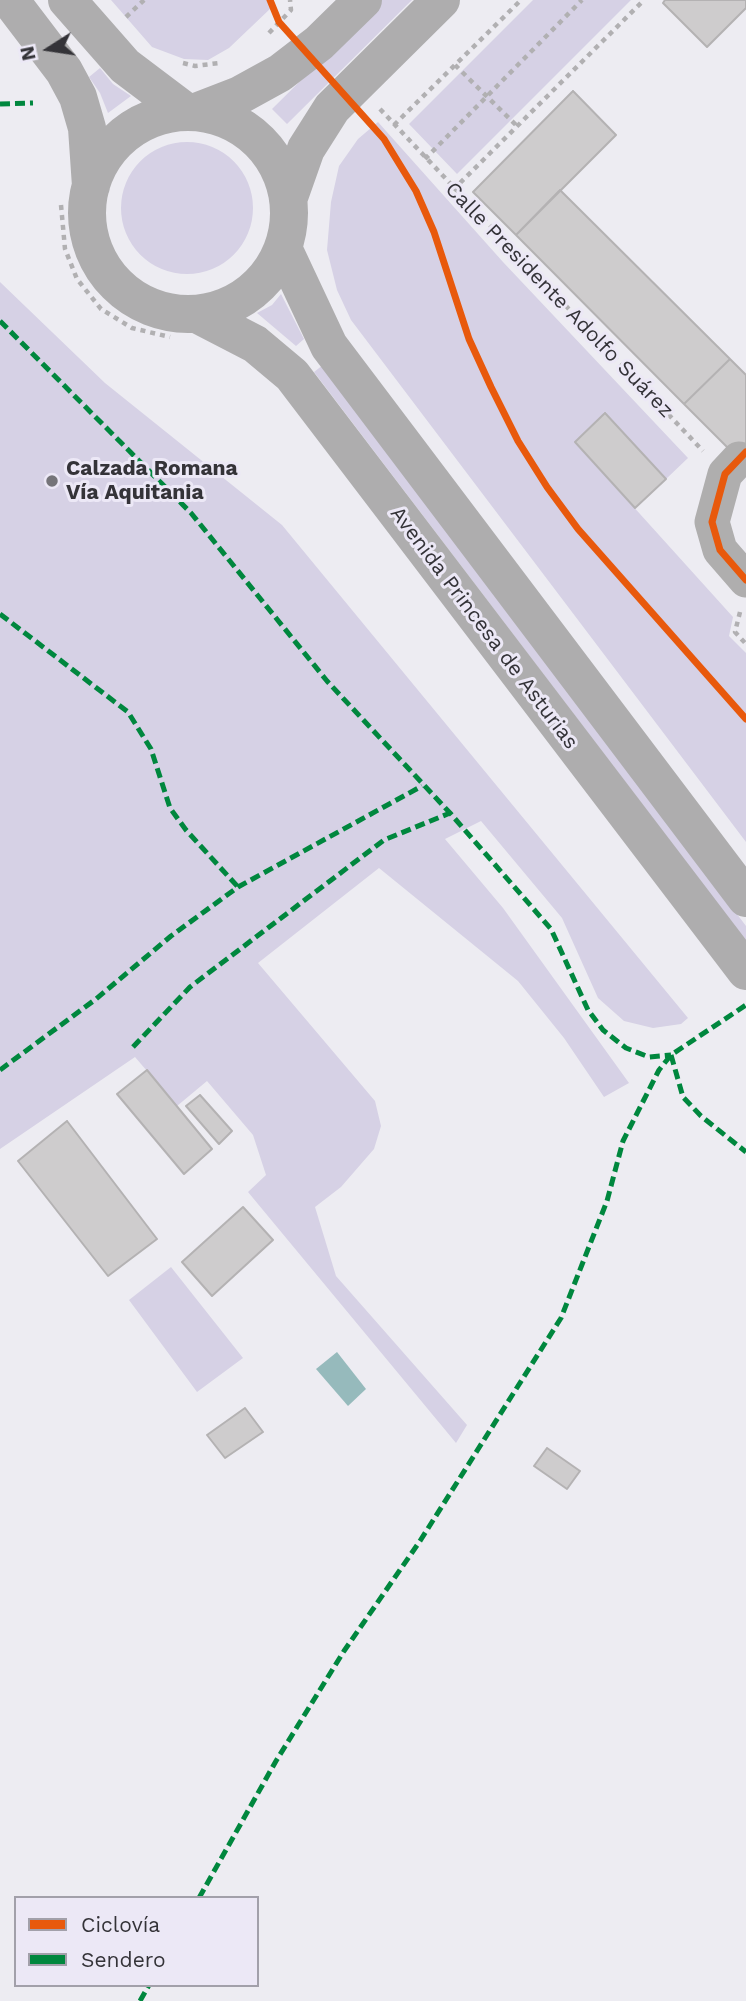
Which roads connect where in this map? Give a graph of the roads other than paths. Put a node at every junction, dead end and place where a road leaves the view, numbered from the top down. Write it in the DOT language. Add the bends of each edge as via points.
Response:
graph roads {
  1 [pos="10,0"];
  2 [pos="67,0"];
  3 [pos="442,0"];
  4 [pos="355,3"];
  5 [pos="191,112"];
  6 [pos="77,190"];
  7 [pos="288,200"];
  8 [pos="283,248"];
  9 [pos="189,327"];
  10 [pos="733,478"];
  11 [pos="746,580"];
  12 [pos="746,898"];
  13 [pos="746,971"];
  1 -- 6 [label="main road" via="78,97 87,128"];
  2 -- 5 [label="main road" via="125,66"];
  3 -- 7 [label="main road" via="331,108 306,149"];
  4 -- 5 [label="main road" via="280,73 240,95"];
  5 -- 6 [label="main road" via="144,122 126,133"];
  5 -- 7 [label="main road" via="229,120 258,140 278,167"];
  6 -- 9 [label="main road" via="102,266 120,288"];
  7 -- 8 [label="main road" via="289,225"];
  8 -- 9 [label="main road" via="264,281 234,304"];
  8 -- 12 [label="main road" via="329,346"];
  9 -- 13 [label="main road, Avenida Princesa de Asturias" via="255,344 292,375"];
  10 -- 11 [label="street" via="712,522 720,550"];
}
